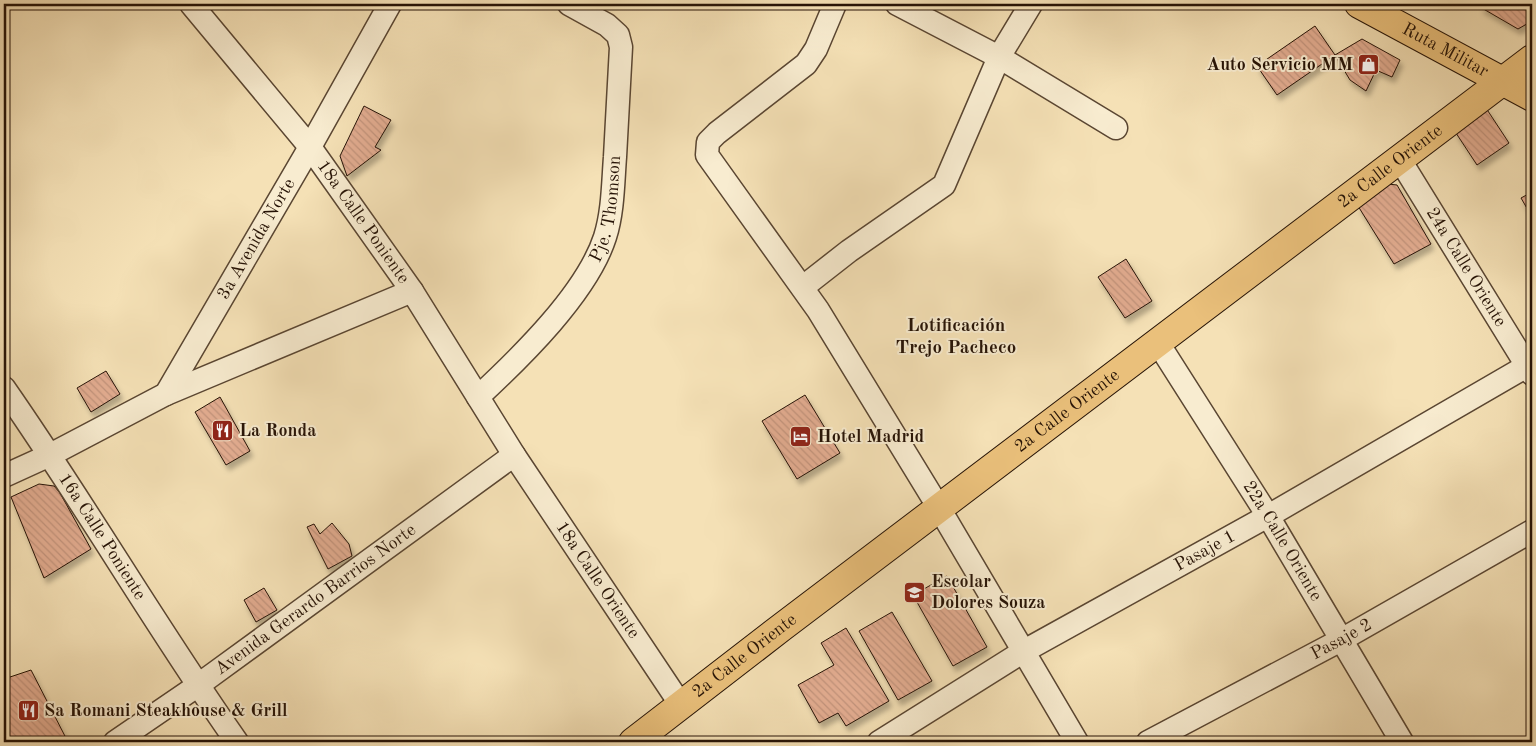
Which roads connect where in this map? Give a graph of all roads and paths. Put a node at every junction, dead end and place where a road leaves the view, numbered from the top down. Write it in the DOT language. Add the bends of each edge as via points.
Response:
graph roads {
  1 [pos="191,4"];
  2 [pos="390,4"];
  3 [pos="569,4"];
  4 [pos="835,4"];
  5 [pos="897,4"];
  6 [pos="1031,4"];
  7 [pos="1369,6"];
  8 [pos="1000,57"];
  9 [pos="1532,59"];
  10 [pos="1504,82"];
  11 [pos="1532,97"];
  12 [pos="1116,128"];
  13 [pos="310,148"];
  14 [pos="1400,160"];
  15 [pos="803,287"];
  16 [pos="412,291"];
  17 [pos="1158,343"];
  18 [pos="1531,367"];
  19 [pos="4,388"];
  20 [pos="166,394"];
  21 [pos="478,397"];
  22 [pos="50,454"];
  23 [pos="514,455"];
  24 [pos="4,476"];
  25 [pos="939,508"];
  26 [pos="1268,516"];
  27 [pos="1532,531"];
  28 [pos="1341,640"];
  29 [pos="1024,651"];
  30 [pos="197,686"];
  31 [pos="681,705"];
  32 [pos="115,742"];
  33 [pos="237,742"];
  34 [pos="633,742"];
  35 [pos="879,742"];
  36 [pos="1077,742"];
  37 [pos="1148,742"];
  38 [pos="1402,742"];
  1 -- 13 [label="street, 18a Calle Poniente"];
  2 -- 13 [label="street, 3a Avenida Norte"];
  3 -- 21 [label="street, Pje. Thomson" via="608,25 618,35 621,47 612,199 605,237 591,266 562,310 515,363"];
  4 -- 15 [label="street" via="806,64 708,142 707,155"];
  5 -- 8 [label="street"];
  6 -- 8 [label="street"];
  7 -- 10 [label="main road, Ruta Militar"];
  8 -- 12 [label="street"];
  8 -- 15 [label="street" via="944,185"];
  9 -- 10 [label="main road, 2a Calle Oriente"];
  10 -- 11 [label="main road, Ruta Militar"];
  10 -- 14 [label="main road, 2a Calle Oriente"];
  13 -- 16 [label="street, 18a Calle Poniente"];
  13 -- 20 [label="street, 3a Avenida Norte"];
  14 -- 17 [label="main road, 2a Calle Oriente"];
  14 -- 18 [label="street, 24a Calle Oriente"];
  15 -- 25 [label="street"];
  16 -- 20 [label="street"];
  16 -- 21 [label="street, 18a Calle Poniente"];
  17 -- 25 [label="main road, 2a Calle Oriente"];
  17 -- 26 [label="street, 22a Calle Oriente"];
  18 -- 26 [label="street, Pasaje 1"];
  19 -- 22 [label="street, 16a Calle Poniente"];
  20 -- 22 [label="street"];
  21 -- 23 [label="street, 18a Calle Poniente"];
  22 -- 24 [label="street"];
  22 -- 30 [label="street, 16a Calle Poniente"];
  23 -- 30 [label="street, Avenida Gerardo Barrios Norte"];
  23 -- 31 [label="street, 18a Calle Oriente"];
  25 -- 29 [label="street"];
  25 -- 31 [label="main road, 2a Calle Oriente"];
  26 -- 28 [label="street, 22a Calle Oriente"];
  26 -- 29 [label="street, Pasaje 1"];
  27 -- 28 [label="street, Pasaje 2"];
  28 -- 37 [label="street, Pasaje 2"];
  28 -- 38 [label="street, 22a Calle Oriente"];
  29 -- 35 [label="street, Pasaje 1"];
  29 -- 36 [label="street"];
  30 -- 32 [label="street, Avenida Gerardo Barrios Norte"];
  30 -- 33 [label="street, 16a Calle Poniente"];
  31 -- 34 [label="main road, 2a Calle Oriente"];
}
